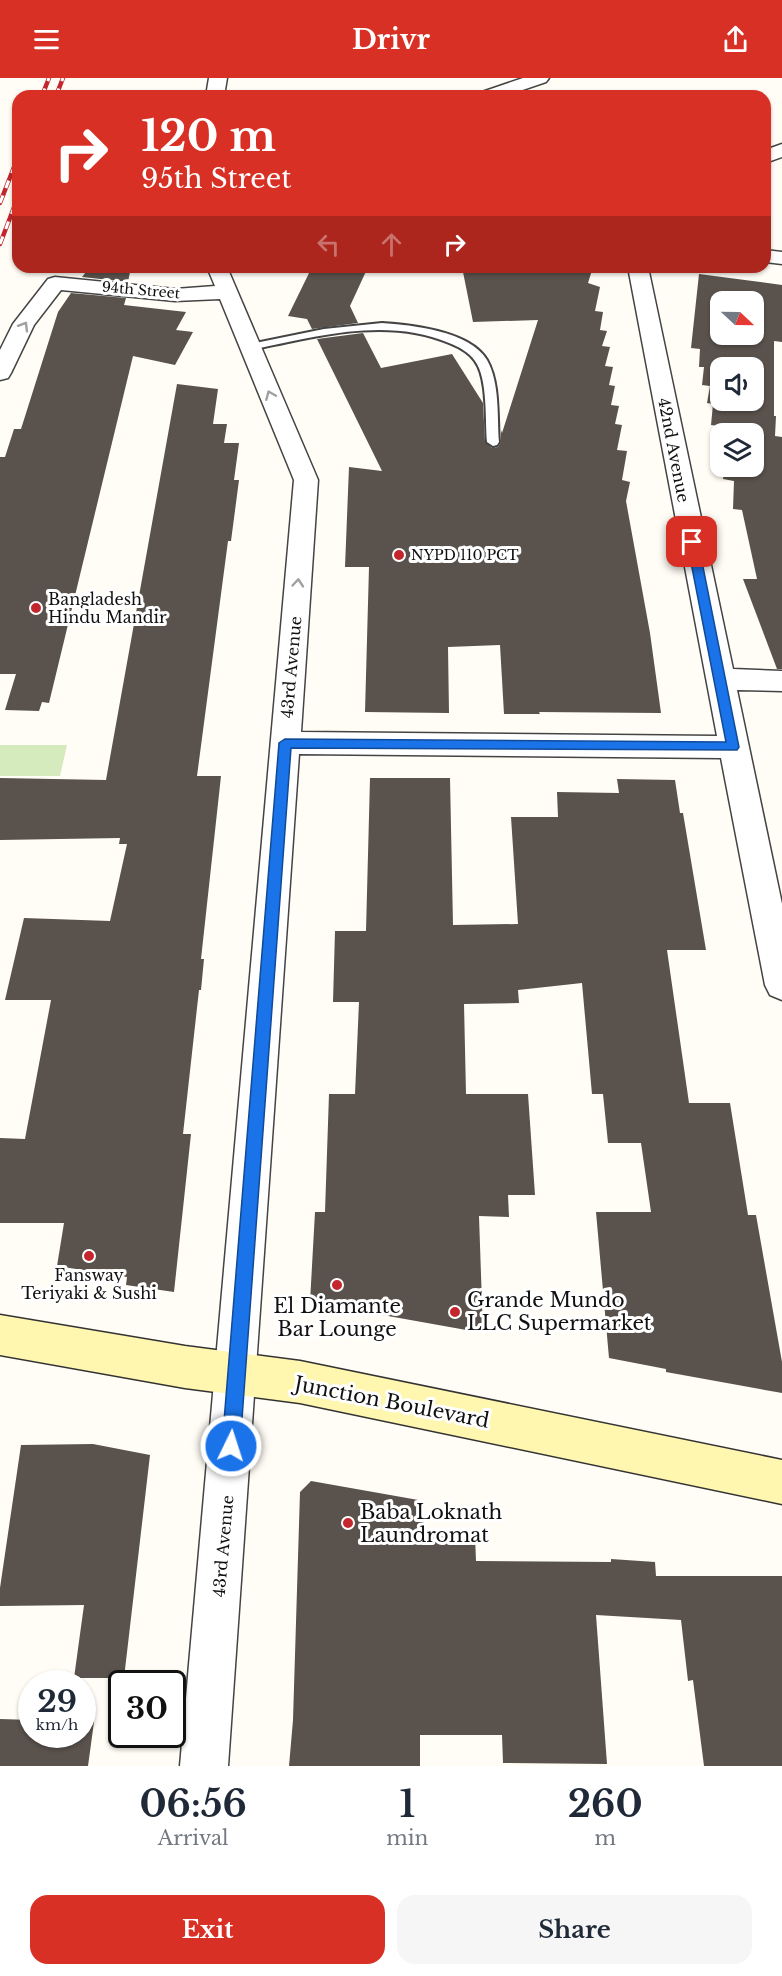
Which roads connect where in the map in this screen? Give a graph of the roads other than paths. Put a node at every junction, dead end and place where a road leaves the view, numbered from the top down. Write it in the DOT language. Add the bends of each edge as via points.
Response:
graph roads {
  1 [pos="540,78"];
  2 [pos="505,90"];
  3 [pos="639,273"];
  4 [pos="222,280"];
  5 [pos="250,347"];
  6 [pos="0,373"];
  7 [pos="493,442"];
  8 [pos="720,679"];
  9 [pos="782,681"];
  10 [pos="285,743"];
  11 [pos="733,747"];
  12 [pos="782,985"];
  13 [pos="2,1341"];
  14 [pos="236,1374"];
  15 [pos="782,1482"];
  16 [pos="204,1766"];
  1 -- 2 [label="street"];
  3 -- 8 [label="street, 42nd Avenue"];
  4 -- 5 [label="street, 43rd Avenue"];
  6 -- 4 [label="street, 94th Street, one-way" via="24,324 56,283 175,295"];
  5 -- 7 [label="lane" via="369,327 422,332 454,341 475,353 484,367"];
  10 -- 5 [label="street, 43rd Avenue, one-way" via="306,480"];
  8 -- 9 [label="street"];
  8 -- 11 [label="street, 42nd Avenue"];
  10 -- 11 [label="street"];
  10 -- 14 [label="street, 43rd Avenue"];
  11 -- 12 [label="street, 42nd Avenue"];
  13 -- 14 [label="main road, Junction Boulevard"];
  14 -- 15 [label="main road, Junction Boulevard" via="300,1382"];
  14 -- 16 [label="street, 43rd Avenue"];
}
